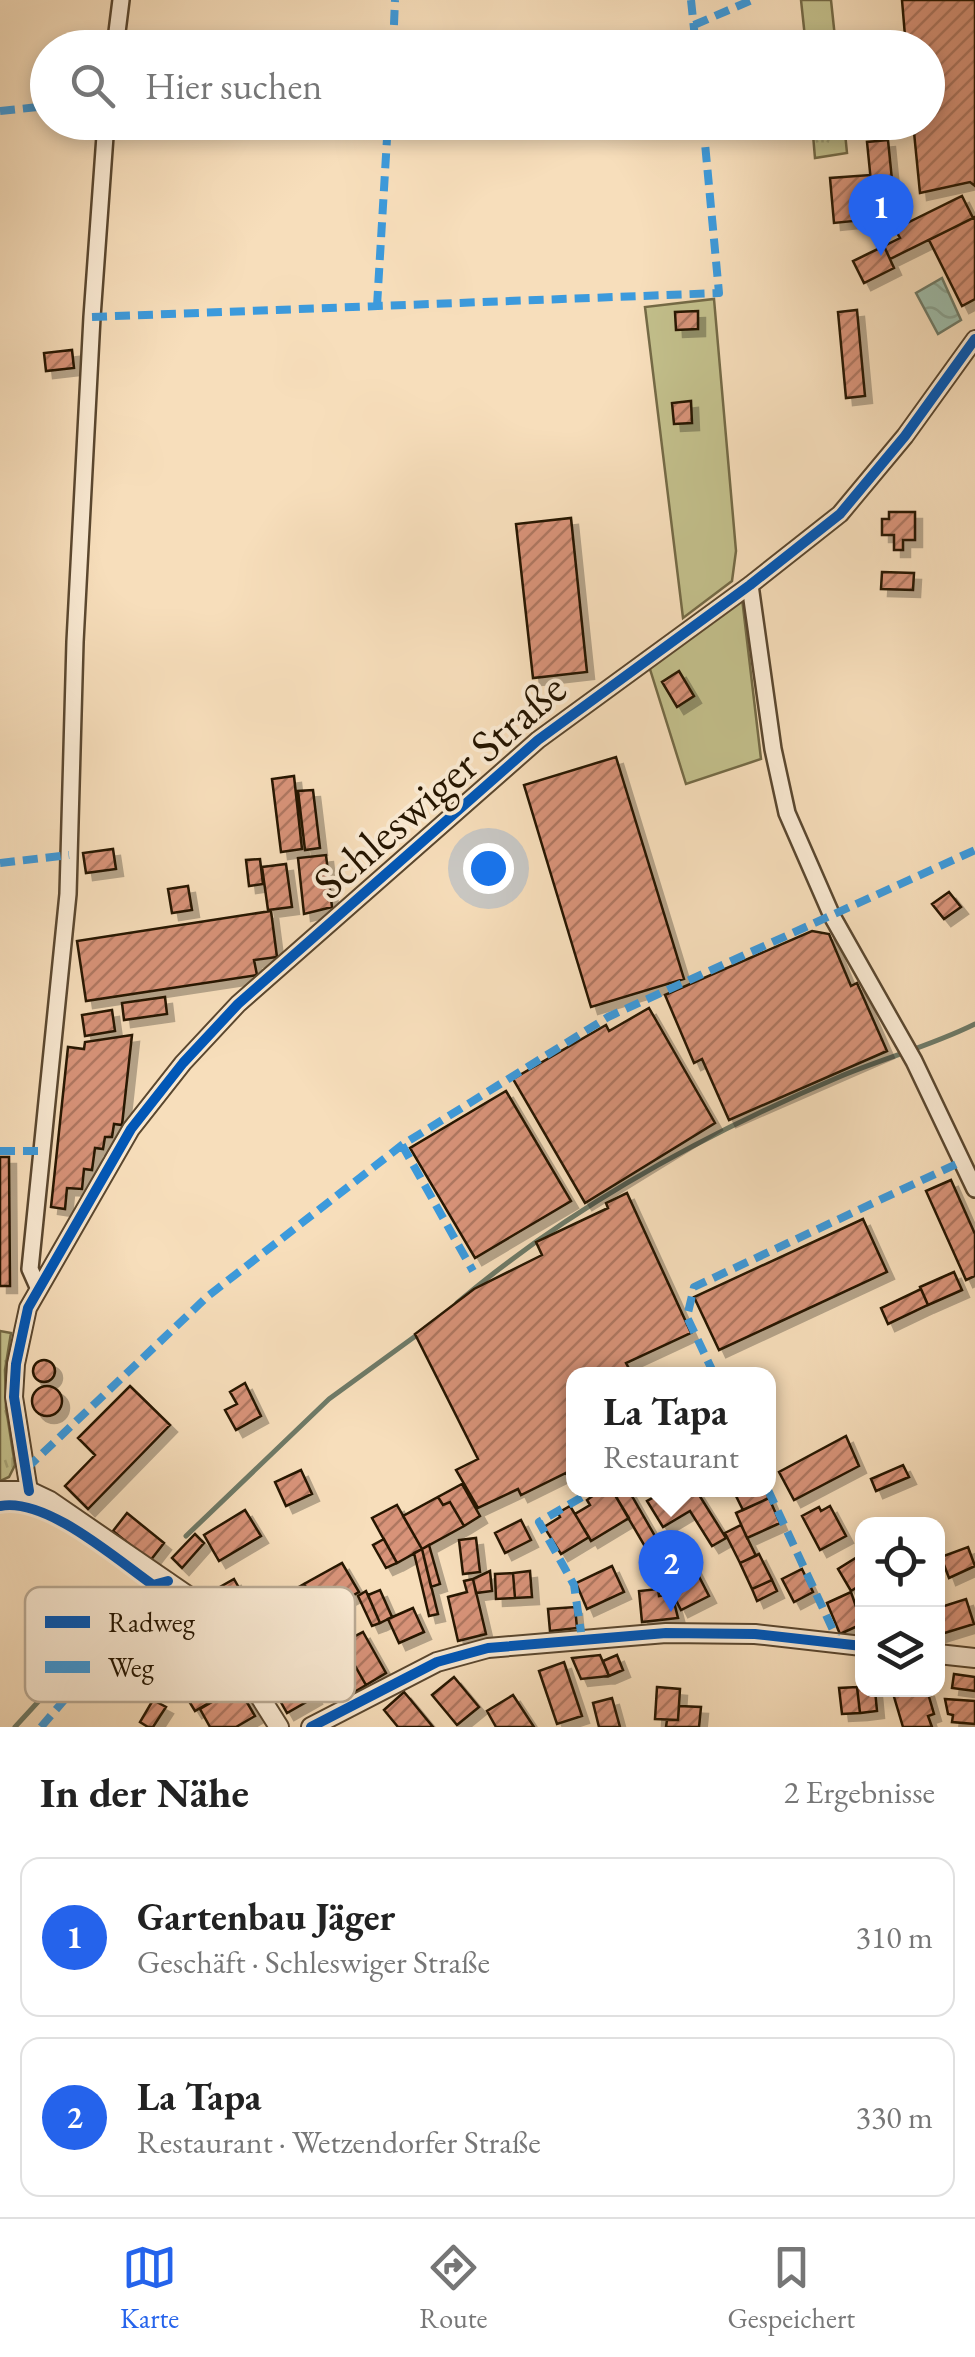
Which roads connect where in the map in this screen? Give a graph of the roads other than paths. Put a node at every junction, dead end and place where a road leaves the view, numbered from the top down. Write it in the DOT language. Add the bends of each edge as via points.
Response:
graph roads {
  1 [pos="120,0"];
  2 [pos="117,30"];
  3 [pos="105,140"];
  4 [pos="975,339"];
  5 [pos="750,586"];
  6 [pos="975,1189"];
  7 [pos="38,1288"];
  8 [pos="0,1491"];
  9 [pos="29,1491"];
  10 [pos="175,1587"];
  11 [pos="855,1645"];
  12 [pos="945,1655"];
  13 [pos="975,1658"];
  14 [pos="263,1702"];
  15 [pos="279,1727"];
  16 [pos="311,1727"];
  1 -- 2 [label="street"];
  3 -- 7 [label="street" via="75,642 68,894 30,1269"];
  4 -- 5 [label="street, Schleswiger Straße" via="840,514"];
  5 -- 6 [label="street" via="787,813 832,916 914,1060"];
  5 -- 7 [label="street, Schleswiger Straße" via="538,740 238,1004 131,1129"];
  7 -- 9 [label="street" via="28,1308 14,1397"];
  8 -- 9 [label="street"];
  9 -- 10 [label="street"];
  11 -- 16 [label="street" via="696,1633 488,1648 437,1662"];
  12 -- 13 [label="street"];
  14 -- 15 [label="street"];
}
